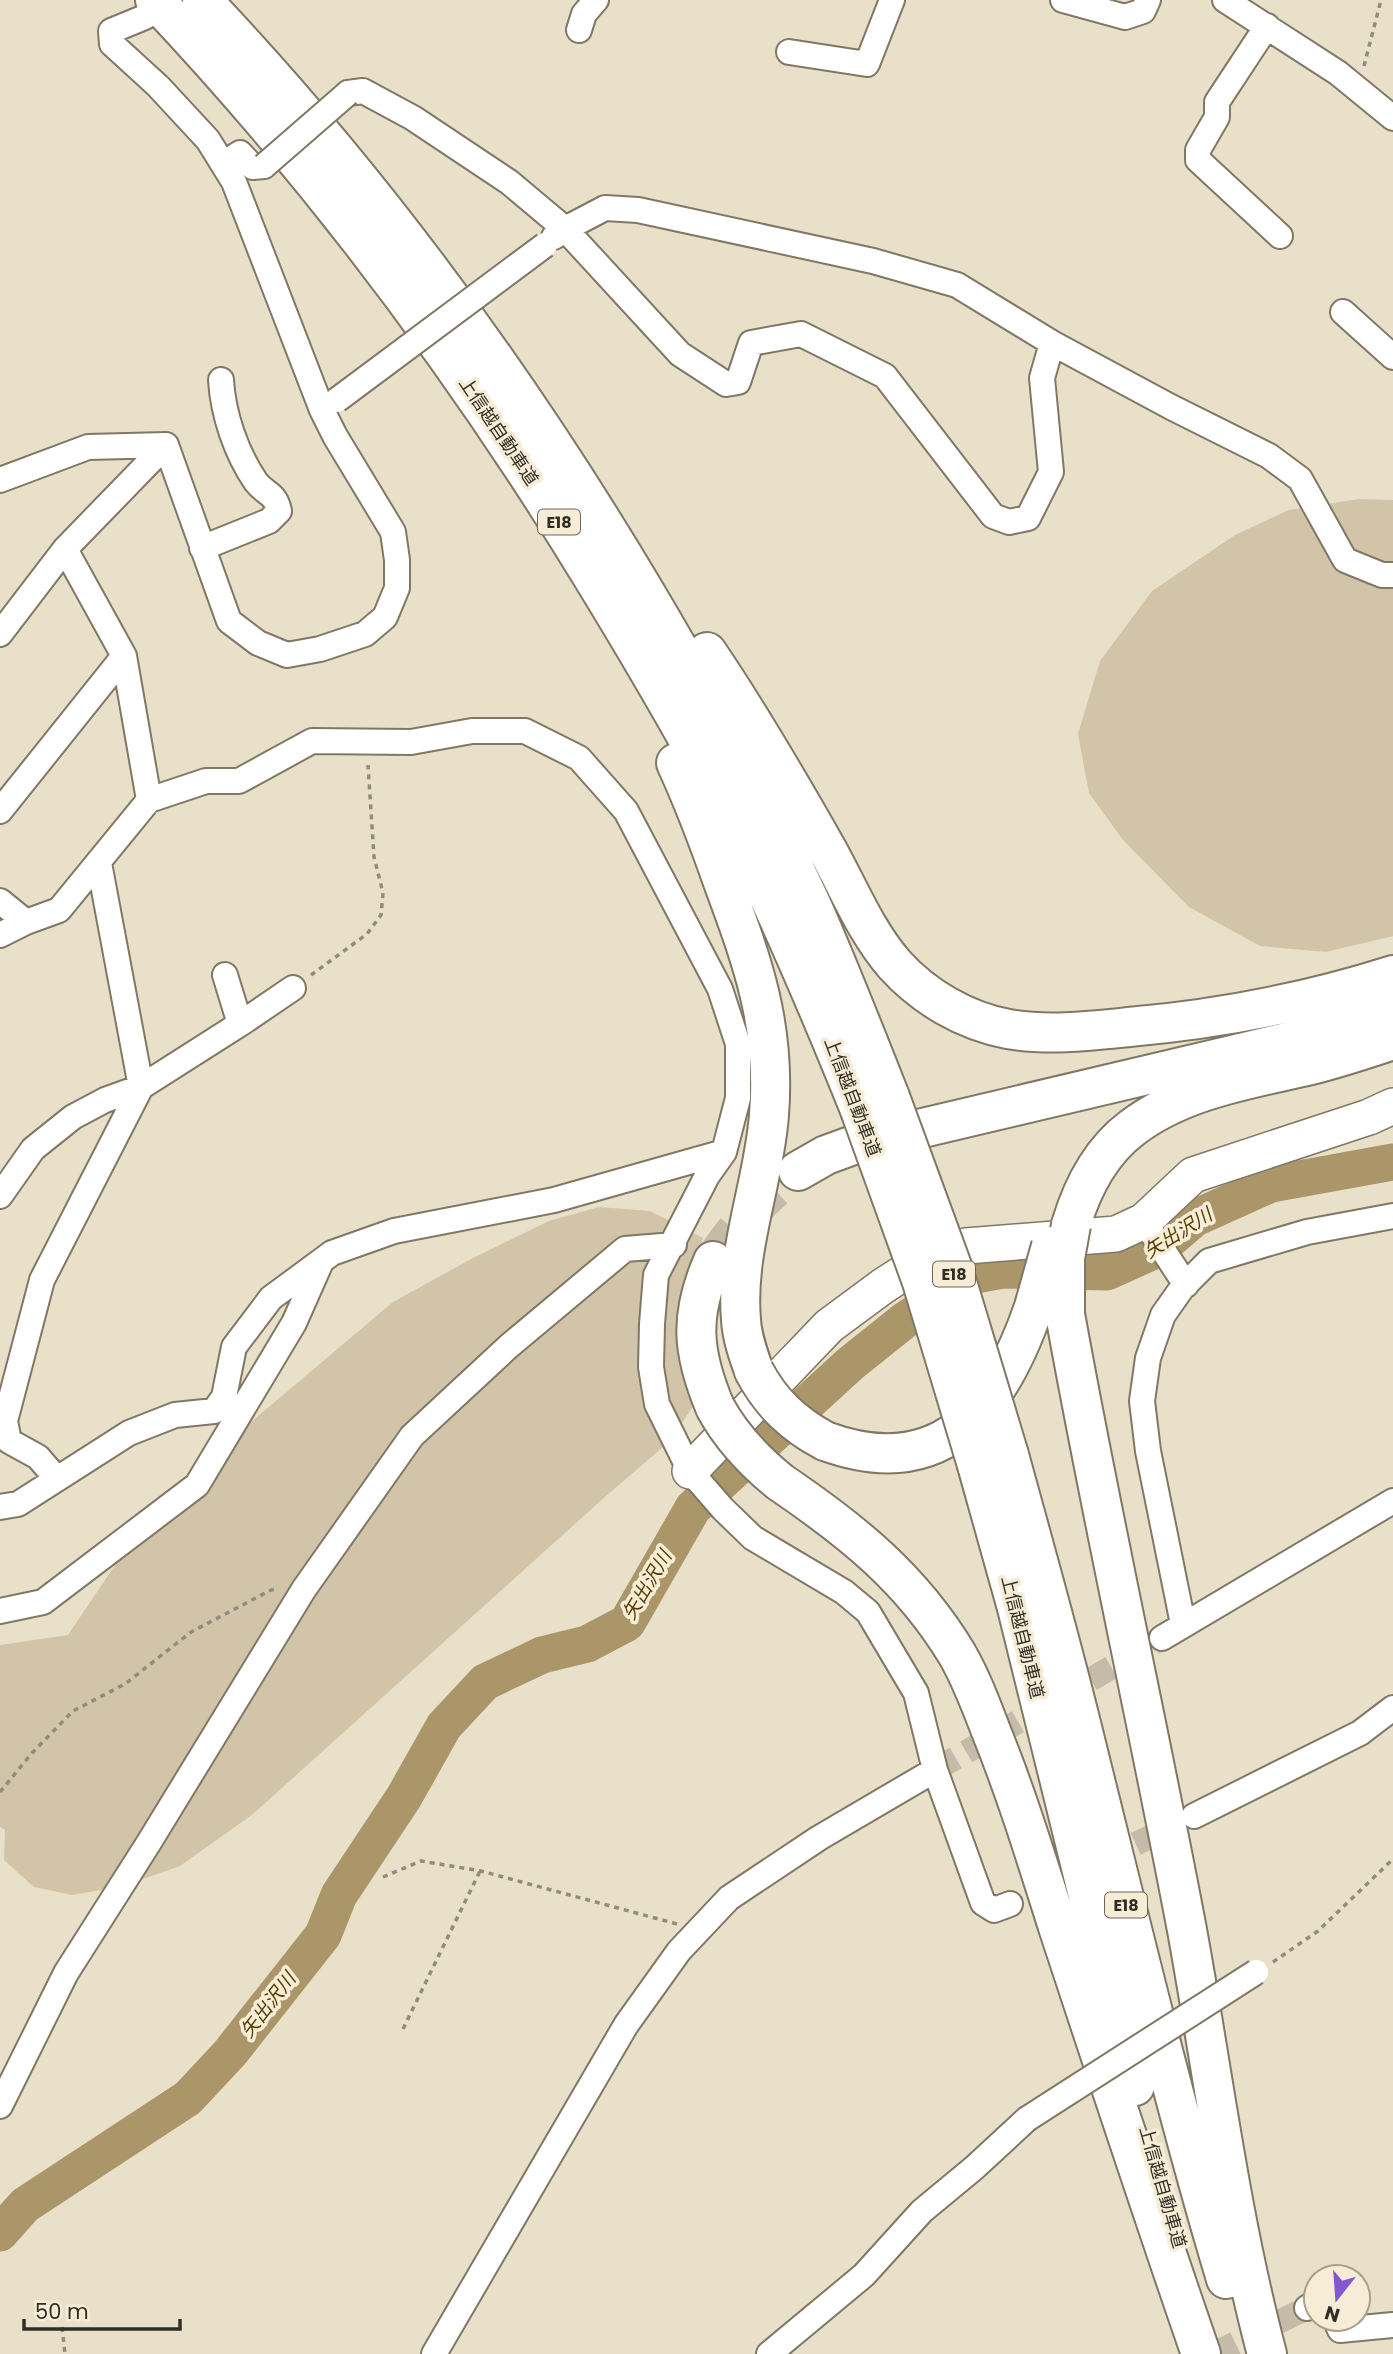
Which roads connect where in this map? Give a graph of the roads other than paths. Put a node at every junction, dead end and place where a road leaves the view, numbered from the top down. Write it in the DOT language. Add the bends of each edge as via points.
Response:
graph roads {
  1 [pos="202,0"];
  2 [pos="596,0"];
  3 [pos="892,0"];
  4 [pos="1063,0"];
  5 [pos="1148,0"];
  6 [pos="1225,0"];
  7 [pos="150,8"];
  8 [pos="1267,26"];
  9 [pos="579,30"];
  10 [pos="789,52"];
  11 [pos="1393,118"];
  12 [pos="223,164"];
  13 [pos="565,229"];
  14 [pos="1280,236"];
  15 [pos="396,283"];
  16 [pos="1343,312"];
  17 [pos="1052,342"];
  18 [pos="1393,357"];
  19 [pos="502,367"];
  20 [pos="221,380"];
  21 [pos="329,405"];
  22 [pos="166,446"];
  23 [pos="0,480"];
  24 [pos="202,548"];
  25 [pos="65,549"];
  26 [pos="1393,575"];
  27 [pos="0,634"];
  28 [pos="124,656"];
  29 [pos="149,800"];
  30 [pos="0,811"];
  31 [pos="99,863"];
  32 [pos="0,901"];
  33 [pos="26,922"];
  34 [pos="0,935"];
  35 [pos="225,975"];
  36 [pos="1393,975"];
  37 [pos="293,988"];
  38 [pos="1393,1011"];
  39 [pos="240,1024"];
  40 [pos="1393,1040"];
  41 [pos="141,1087"];
  42 [pos="875,1104"];
  43 [pos="1393,1106"];
  44 [pos="724,1152"];
  45 [pos="798,1171"];
  46 [pos="0,1196"];
  47 [pos="1393,1216"];
  48 [pos="1148,1226"];
  49 [pos="674,1245"];
  50 [pos="322,1261"];
  51 [pos="713,1261"];
  52 [pos="1182,1280"];
  53 [pos="1049,1310"];
  54 [pos="993,1460"];
  55 [pos="695,1477"];
  56 [pos="57,1479"];
  57 [pos="1393,1501"];
  58 [pos="0,1507"];
  59 [pos="0,1611"];
  60 [pos="1183,1624"];
  61 [pos="1162,1638"];
  62 [pos="1393,1708"];
  63 [pos="935,1770"];
  64 [pos="1194,1816"];
  65 [pos="1010,1904"];
  66 [pos="1256,1972"];
  67 [pos="0,2106"];
  68 [pos="1393,2325"];
  69 [pos="1372,2327"];
  70 [pos="434,2354"];
  71 [pos="769,2354"];
  72 [pos="1201,2354"];
  73 [pos="1212,2354"];
  74 [pos="1248,2354"];
  75 [pos="1267,2354"];
  1 -- 19 [label="highway, 上信越自動車道 / E18" via="333,148"];
  2 -- 9 [label="street" via="584,14"];
  3 -- 10 [label="street" via="867,64"];
  4 -- 5 [label="street" via="1125,17 1143,11"];
  6 -- 8 [label="street"];
  7 -- 12 [label="street" via="111,32 112,44 208,140"];
  7 -- 15 [label="highway, 上信越自動車道 / E18" via="219,67"];
  8 -- 11 [label="street" via="1338,73"];
  8 -- 14 [label="street" via="1217,102 1217,117 1198,150 1198,160"];
  12 -- 13 [label="street, bridge" via="240,153 253,167 264,166 348,93 363,91 413,118 509,182"];
  12 -- 21 [label="street"];
  13 -- 17 [label="street" via="605,208 638,210 873,261 957,285"];
  13 -- 17 [label="street" via="680,354 726,384 738,382 751,343 801,334 885,376 993,516 1009,522 1028,519 1051,472 1042,378"];
  13 -- 21 [label="street, bridge"];
  15 -- 42 [label="highway, 上信越自動車道 / E18" via="554,513 627,633 690,741 821,1013"];
  15 -- 53 [label="highway, bridge" via="591,598 651,709 708,839 752,960 762,1001 770,1076 765,1148 740,1293 741,1322 764,1390 781,1411 825,1441 849,1450 911,1452 962,1429 1002,1382"];
  16 -- 18 [label="street"];
  17 -- 26 [label="street" via="1269,456 1300,479 1345,560"];
  19 -- 36 [label="highway" via="581,470 715,663 872,932 918,988 976,1020 1008,1029 1091,1031 1221,1016"];
  19 -- 42 [label="highway, 上信越自動車道 / E18" via="646,593 770,820 855,1008"];
  20 -- 24 [label="street" via="222,404 243,459 258,484 276,499 279,511 269,521"];
  21 -- 24 [label="street" via="335,436 393,532 397,588 385,617 365,634 287,655 258,643 229,621"];
  22 -- 23 [label="street" via="88,447"];
  22 -- 24 [label="street"];
  22 -- 25 [label="street"];
  25 -- 27 [label="street"];
  25 -- 28 [label="street"];
  28 -- 29 [label="street"];
  28 -- 30 [label="street"];
  29 -- 31 [label="street"];
  29 -- 44 [label="street" via="206,781 239,781 312,741 411,741 472,731 525,731 579,758 626,811 720,989 738,1044 738,1098"];
  31 -- 33 [label="street" via="60,910"];
  31 -- 41 [label="street"];
  32 -- 33 [label="street"];
  33 -- 34 [label="street"];
  35 -- 39 [label="street"];
  37 -- 39 [label="street"];
  38 -- 45 [label="highway" via="1325,1033 859,1143"];
  39 -- 41 [label="street"];
  40 -- 53 [label="highway, bridge" via="1191,1096 1131,1128 1105,1149 1068,1199"];
  41 -- 46 [label="street" via="73,1117 33,1149"];
  41 -- 56 [label="street" via="42,1280 5,1421 9,1441 38,1457"];
  42 -- 54 [label="highway, 上信越自動車道 / E18, bridge" via="922,1283"];
  43 -- 48 [label="street" via="1193,1175"];
  44 -- 49 [label="street" via="707,1176"];
  44 -- 50 [label="street" via="554,1200 394,1231 332,1253"];
  47 -- 52 [label="street" via="1307,1232 1209,1261"];
  48 -- 52 [label="street"];
  48 -- 55 [label="street" via="1116,1234 966,1246 925,1259 829,1326"];
  49 -- 55 [label="street" via="656,1275 651,1367 656,1404"];
  49 -- 67 [label="street" via="625,1249 509,1346 412,1436 304,1589 66,1973"];
  50 -- 56 [label="street" via="271,1298 233,1347 224,1397 214,1411 175,1415 129,1433"];
  50 -- 59 [label="street" via="294,1323 197,1485 43,1602"];
  51 -- 72 [label="highway, bridge" via="700,1290 697,1352 704,1381 726,1427 780,1482 868,1547 903,1583 951,1645 975,1691 1017,1801"];
  52 -- 60 [label="street" via="1148,1358 1142,1401"];
  53 -- 75 [label="highway" via="1157,1770 1246,2271"];
  54 -- 73 [label="highway, 上信越自動車道 / E18" via="1017,1608 1130,2066"];
  54 -- 74 [label="highway, 上信越自動車道 / E18" via="1081,1723 1202,2200"];
  55 -- 63 [label="street" via="753,1538 844,1592 868,1612 916,1693"];
  56 -- 58 [label="street" via="18,1504"];
  57 -- 60 [label="street"];
  60 -- 61 [label="street"];
  62 -- 64 [label="street" via="1360,1733"];
  63 -- 65 [label="street" via="983,1903 993,1910"];
  63 -- 70 [label="street" via="729,1898 679,1951 626,2025"];
  66 -- 71 [label="street, bridge" via="1027,2119 922,2211 864,2274"];
  68 -- 69 [label="street"];
}
